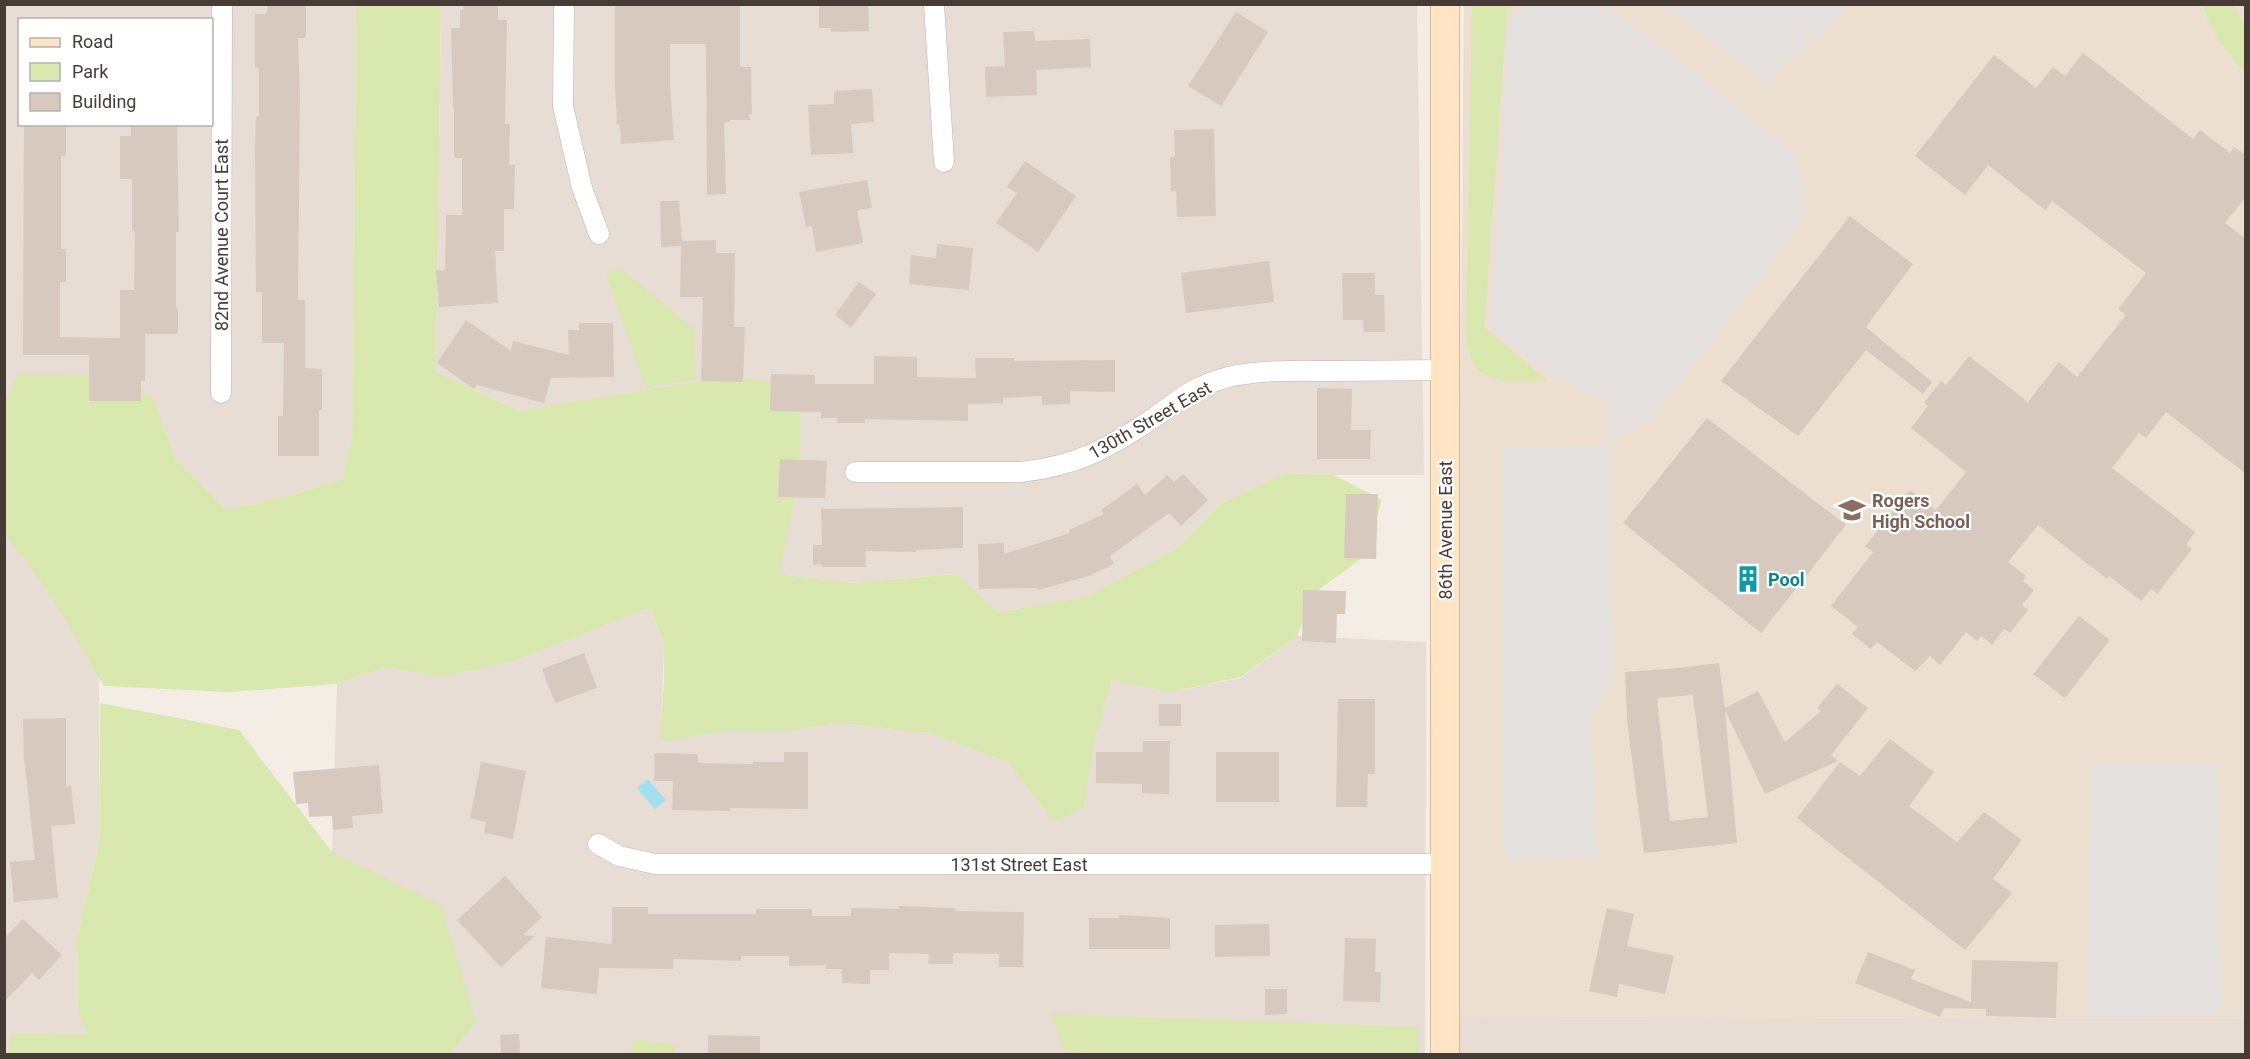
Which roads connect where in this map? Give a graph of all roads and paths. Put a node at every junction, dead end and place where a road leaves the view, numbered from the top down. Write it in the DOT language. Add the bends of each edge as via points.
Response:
graph roads {
  1 [pos="222,4"];
  2 [pos="564,4"];
  3 [pos="934,4"];
  4 [pos="1445,4"];
  5 [pos="944,162"];
  6 [pos="599,234"];
  7 [pos="1445,370"];
  8 [pos="221,393"];
  9 [pos="855,472"];
  10 [pos="598,844"];
  11 [pos="1445,864"];
  12 [pos="1445,1054"];
  1 -- 8 [label="street, 82nd Avenue Court East"];
  2 -- 6 [label="street" via="563,106 582,188"];
  3 -- 5 [label="street"];
  4 -- 7 [label="street, 86th Avenue East"];
  7 -- 9 [label="street, 130th Street East" via="1268,371 1226,378 1182,397 1103,450 1049,469"];
  7 -- 11 [label="street, 86th Avenue East"];
  10 -- 11 [label="street, 131st Street East" via="619,856 655,864"];
  11 -- 12 [label="street, 86th Avenue East"];
}
